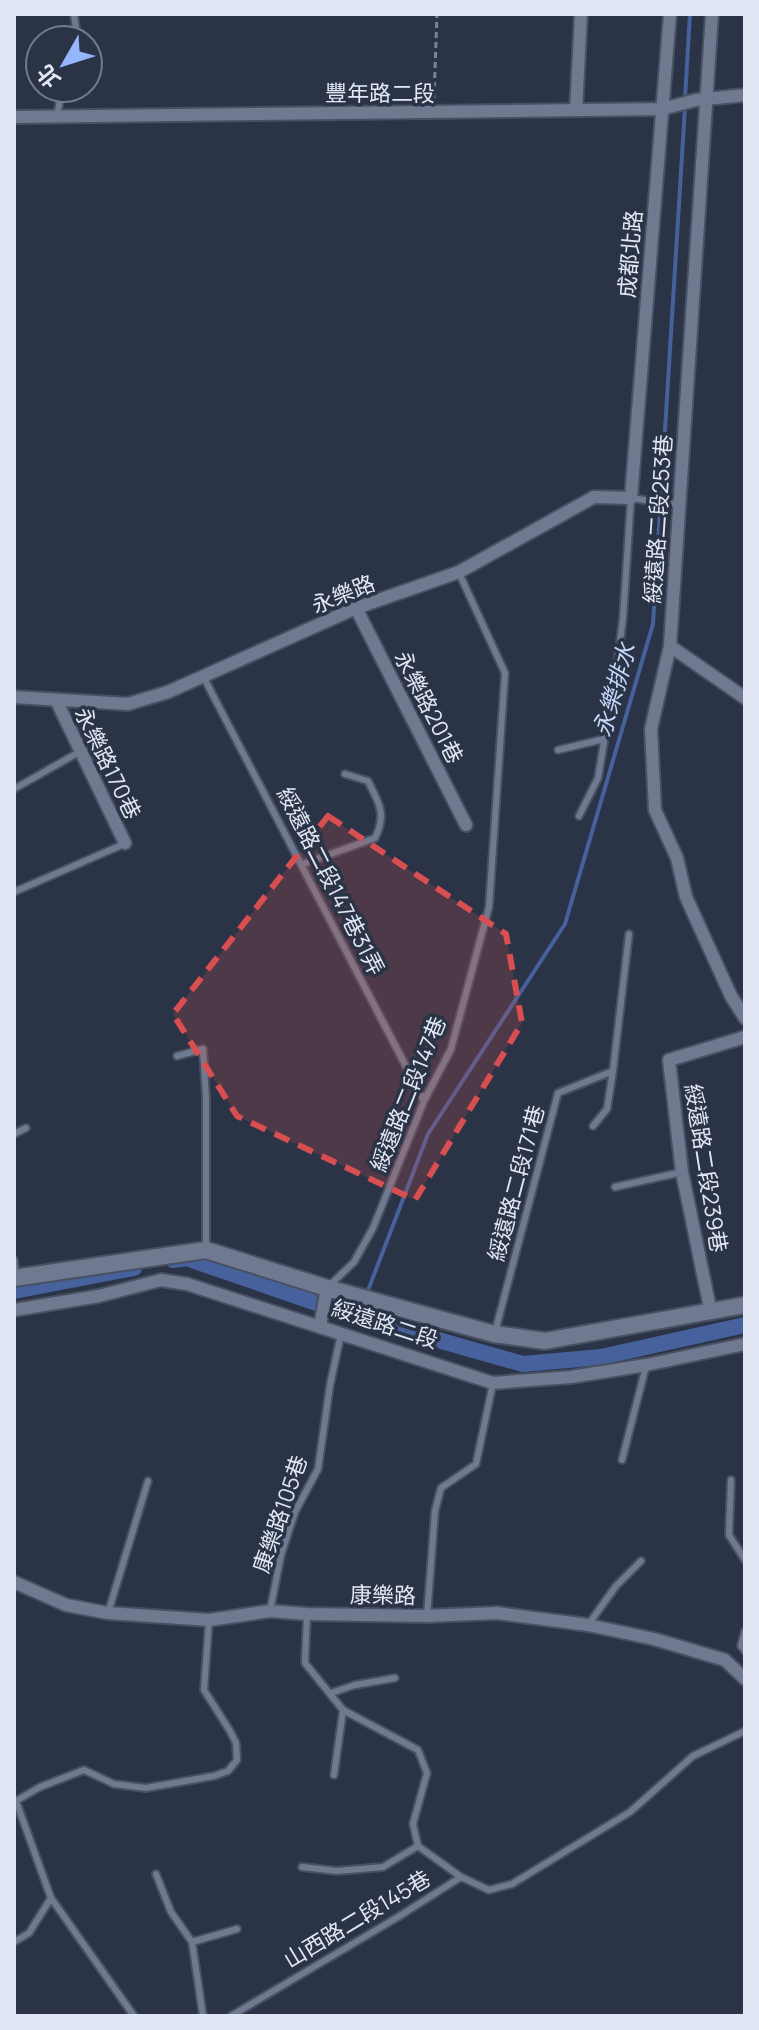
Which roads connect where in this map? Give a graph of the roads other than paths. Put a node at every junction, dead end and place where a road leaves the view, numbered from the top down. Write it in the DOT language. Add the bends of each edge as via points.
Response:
graph roads {
  1 [pos="581,14"];
  2 [pos="670,14"];
  3 [pos="712,14"];
  4 [pos="745,95"];
  5 [pos="702,99"];
  6 [pos="59,104"];
  7 [pos="667,108"];
  8 [pos="576,110"];
  9 [pos="57,116"];
  10 [pos="14,117"];
  11 [pos="631,498"];
  12 [pos="679,505"];
  13 [pos="459,572"];
  14 [pos="356,608"];
  15 [pos="670,646"];
  16 [pos="204,678"];
  17 [pos="14,697"];
  18 [pos="745,698"];
  19 [pos="56,700"];
  20 [pos="604,739"];
  21 [pos="558,750"];
  22 [pos="81,751"];
  23 [pos="345,774"];
  24 [pos="14,789"];
  25 [pos="579,816"];
  26 [pos="466,825"];
  27 [pos="125,843"];
  28 [pos="303,864"];
  29 [pos="14,892"];
  30 [pos="629,934"];
  31 [pos="745,1018"];
  32 [pos="745,1037"];
  33 [pos="177,1056"];
  34 [pos="613,1071"];
  35 [pos="424,1101"];
  36 [pos="593,1126"];
  37 [pos="26,1128"];
  38 [pos="14,1134"];
  39 [pos="682,1172"];
  40 [pos="615,1187"];
  41 [pos="206,1250"];
  42 [pos="15,1272"];
  43 [pos="333,1290"];
  44 [pos="745,1305"];
  45 [pos="14,1310"];
  46 [pos="711,1313"];
  47 [pos="320,1326"];
  48 [pos="341,1334"];
  49 [pos="494,1334"];
  50 [pos="745,1344"];
  51 [pos="646,1365"];
  52 [pos="493,1383"];
  53 [pos="622,1460"];
  54 [pos="731,1480"];
  55 [pos="148,1481"];
  56 [pos="745,1560"];
  57 [pos="641,1561"];
  58 [pos="14,1582"];
  59 [pos="270,1611"];
  60 [pos="108,1613"];
  61 [pos="307,1614"];
  62 [pos="427,1616"];
  63 [pos="209,1620"];
  64 [pos="588,1625"];
  65 [pos="745,1631"];
  66 [pos="745,1651"];
  67 [pos="395,1678"];
  68 [pos="745,1679"];
  69 [pos="331,1693"];
  70 [pos="343,1710"];
  71 [pos="745,1731"];
  72 [pos="334,1775"];
  73 [pos="418,1846"];
  74 [pos="302,1867"];
  75 [pos="156,1874"];
  76 [pos="461,1877"];
  77 [pos="51,1898"];
  78 [pos="237,1929"];
  79 [pos="14,1942"];
  80 [pos="192,1942"];
  81 [pos="134,2016"];
  82 [pos="203,2016"];
  83 [pos="231,2016"];
  1 -- 8 [label="street"];
  2 -- 7 [label="street, 成都北路"];
  3 -- 5 [label="street"];
  4 -- 5 [label="street, 豐年路二段"];
  5 -- 7 [label="street, 豐年路二段"];
  5 -- 12 [label="street, 綏遠路二段253巷"];
  6 -- 9 [label="lane"];
  7 -- 8 [label="street, 豐年路二段"];
  7 -- 11 [label="street, 成都北路"];
  8 -- 9 [label="street, 豐年路二段"];
  9 -- 10 [label="street, 豐年路二段"];
  11 -- 12 [label="lane, 永樂路"];
  11 -- 13 [label="street, 永樂路" via="594,497"];
  11 -- 20 [label="lane" via="623,618"];
  12 -- 15 [label="street, 綏遠路二段253巷"];
  13 -- 14 [label="street, 永樂路"];
  13 -- 35 [label="lane, 綏遠路二段147巷" via="505,673 489,907 451,1049"];
  14 -- 16 [label="street, 永樂路"];
  14 -- 26 [label="street, 永樂路201巷"];
  15 -- 18 [label="street"];
  15 -- 31 [label="street, 綏遠路二段253巷" via="651,729 655,810 677,858 686,897"];
  16 -- 19 [label="street, 永樂路" via="128,704"];
  16 -- 28 [label="lane, 綏遠路二段147巷31弄"];
  17 -- 19 [label="street, 永樂路"];
  19 -- 22 [label="street, 永樂路170巷"];
  20 -- 21 [label="lane"];
  20 -- 25 [label="lane" via="598,778"];
  22 -- 24 [label="lane"];
  22 -- 27 [label="street, 永樂路170巷"];
  23 -- 28 [label="lane" via="368,781 380,805 382,825 375,838"];
  27 -- 29 [label="lane"];
  28 -- 35 [label="lane, 綏遠路二段147巷31弄"];
  30 -- 34 [label="lane"];
  32 -- 39 [label="street, 綏遠路二段239巷" via="669,1060"];
  33 -- 41 [label="lane" via="203,1049"];
  34 -- 36 [label="lane" via="607,1109"];
  34 -- 49 [label="lane, 綏遠路二段171巷" via="558,1093"];
  35 -- 43 [label="lane, 綏遠路二段147巷" via="373,1228"];
  37 -- 38 [label="lane"];
  39 -- 40 [label="lane"];
  39 -- 46 [label="street, 綏遠路二段239巷"];
  41 -- 42 [label="street, 綏遠路二段"];
  41 -- 43 [label="street, 綏遠路二段"];
  43 -- 47 [label="street"];
  43 -- 49 [label="street, 綏遠路二段"];
  44 -- 46 [label="street, 綏遠路二段"];
  45 -- 47 [label="street, 綏遠路二段" via="161,1280"];
  46 -- 49 [label="street, 綏遠路二段" via="545,1341"];
  47 -- 48 [label="street, 綏遠路二段"];
  48 -- 52 [label="street, 綏遠路二段"];
  48 -- 59 [label="lane, 康樂路105巷" via="318,1469 295,1512"];
  50 -- 51 [label="street, 綏遠路二段"];
  51 -- 52 [label="street, 綏遠路二段"];
  51 -- 53 [label="lane"];
  52 -- 62 [label="lane" via="476,1464 441,1488"];
  54 -- 56 [label="lane" via="729,1535"];
  55 -- 60 [label="lane"];
  57 -- 64 [label="lane"];
  58 -- 60 [label="street, 康樂路" via="66,1605"];
  59 -- 61 [label="street, 康樂路"];
  59 -- 63 [label="street, 康樂路"];
  60 -- 63 [label="street, 康樂路"];
  61 -- 62 [label="street, 康樂路"];
  61 -- 69 [label="lane" via="305,1663"];
  62 -- 64 [label="street, 康樂路" via="497,1613"];
  63 -- 77 [label="lane" via="204,1690 236,1743 237,1760 214,1776 146,1788 114,1784 84,1770 16,1801"];
  64 -- 68 [label="street, 康樂路" via="725,1660"];
  65 -- 66 [label="lane"];
  67 -- 69 [label="lane"];
  69 -- 70 [label="lane"];
  70 -- 72 [label="lane"];
  70 -- 73 [label="lane" via="418,1750 427,1773 413,1824"];
  71 -- 76 [label="lane, 山西路二段145巷" via="693,1756 630,1812 512,1884 489,1890"];
  73 -- 74 [label="lane" via="383,1867"];
  73 -- 76 [label="lane"];
  75 -- 80 [label="lane" via="171,1912"];
  76 -- 83 [label="lane, 山西路二段145巷"];
  77 -- 79 [label="lane" via="29,1933"];
  77 -- 81 [label="lane"];
  78 -- 80 [label="lane"];
  80 -- 82 [label="lane"];
}
